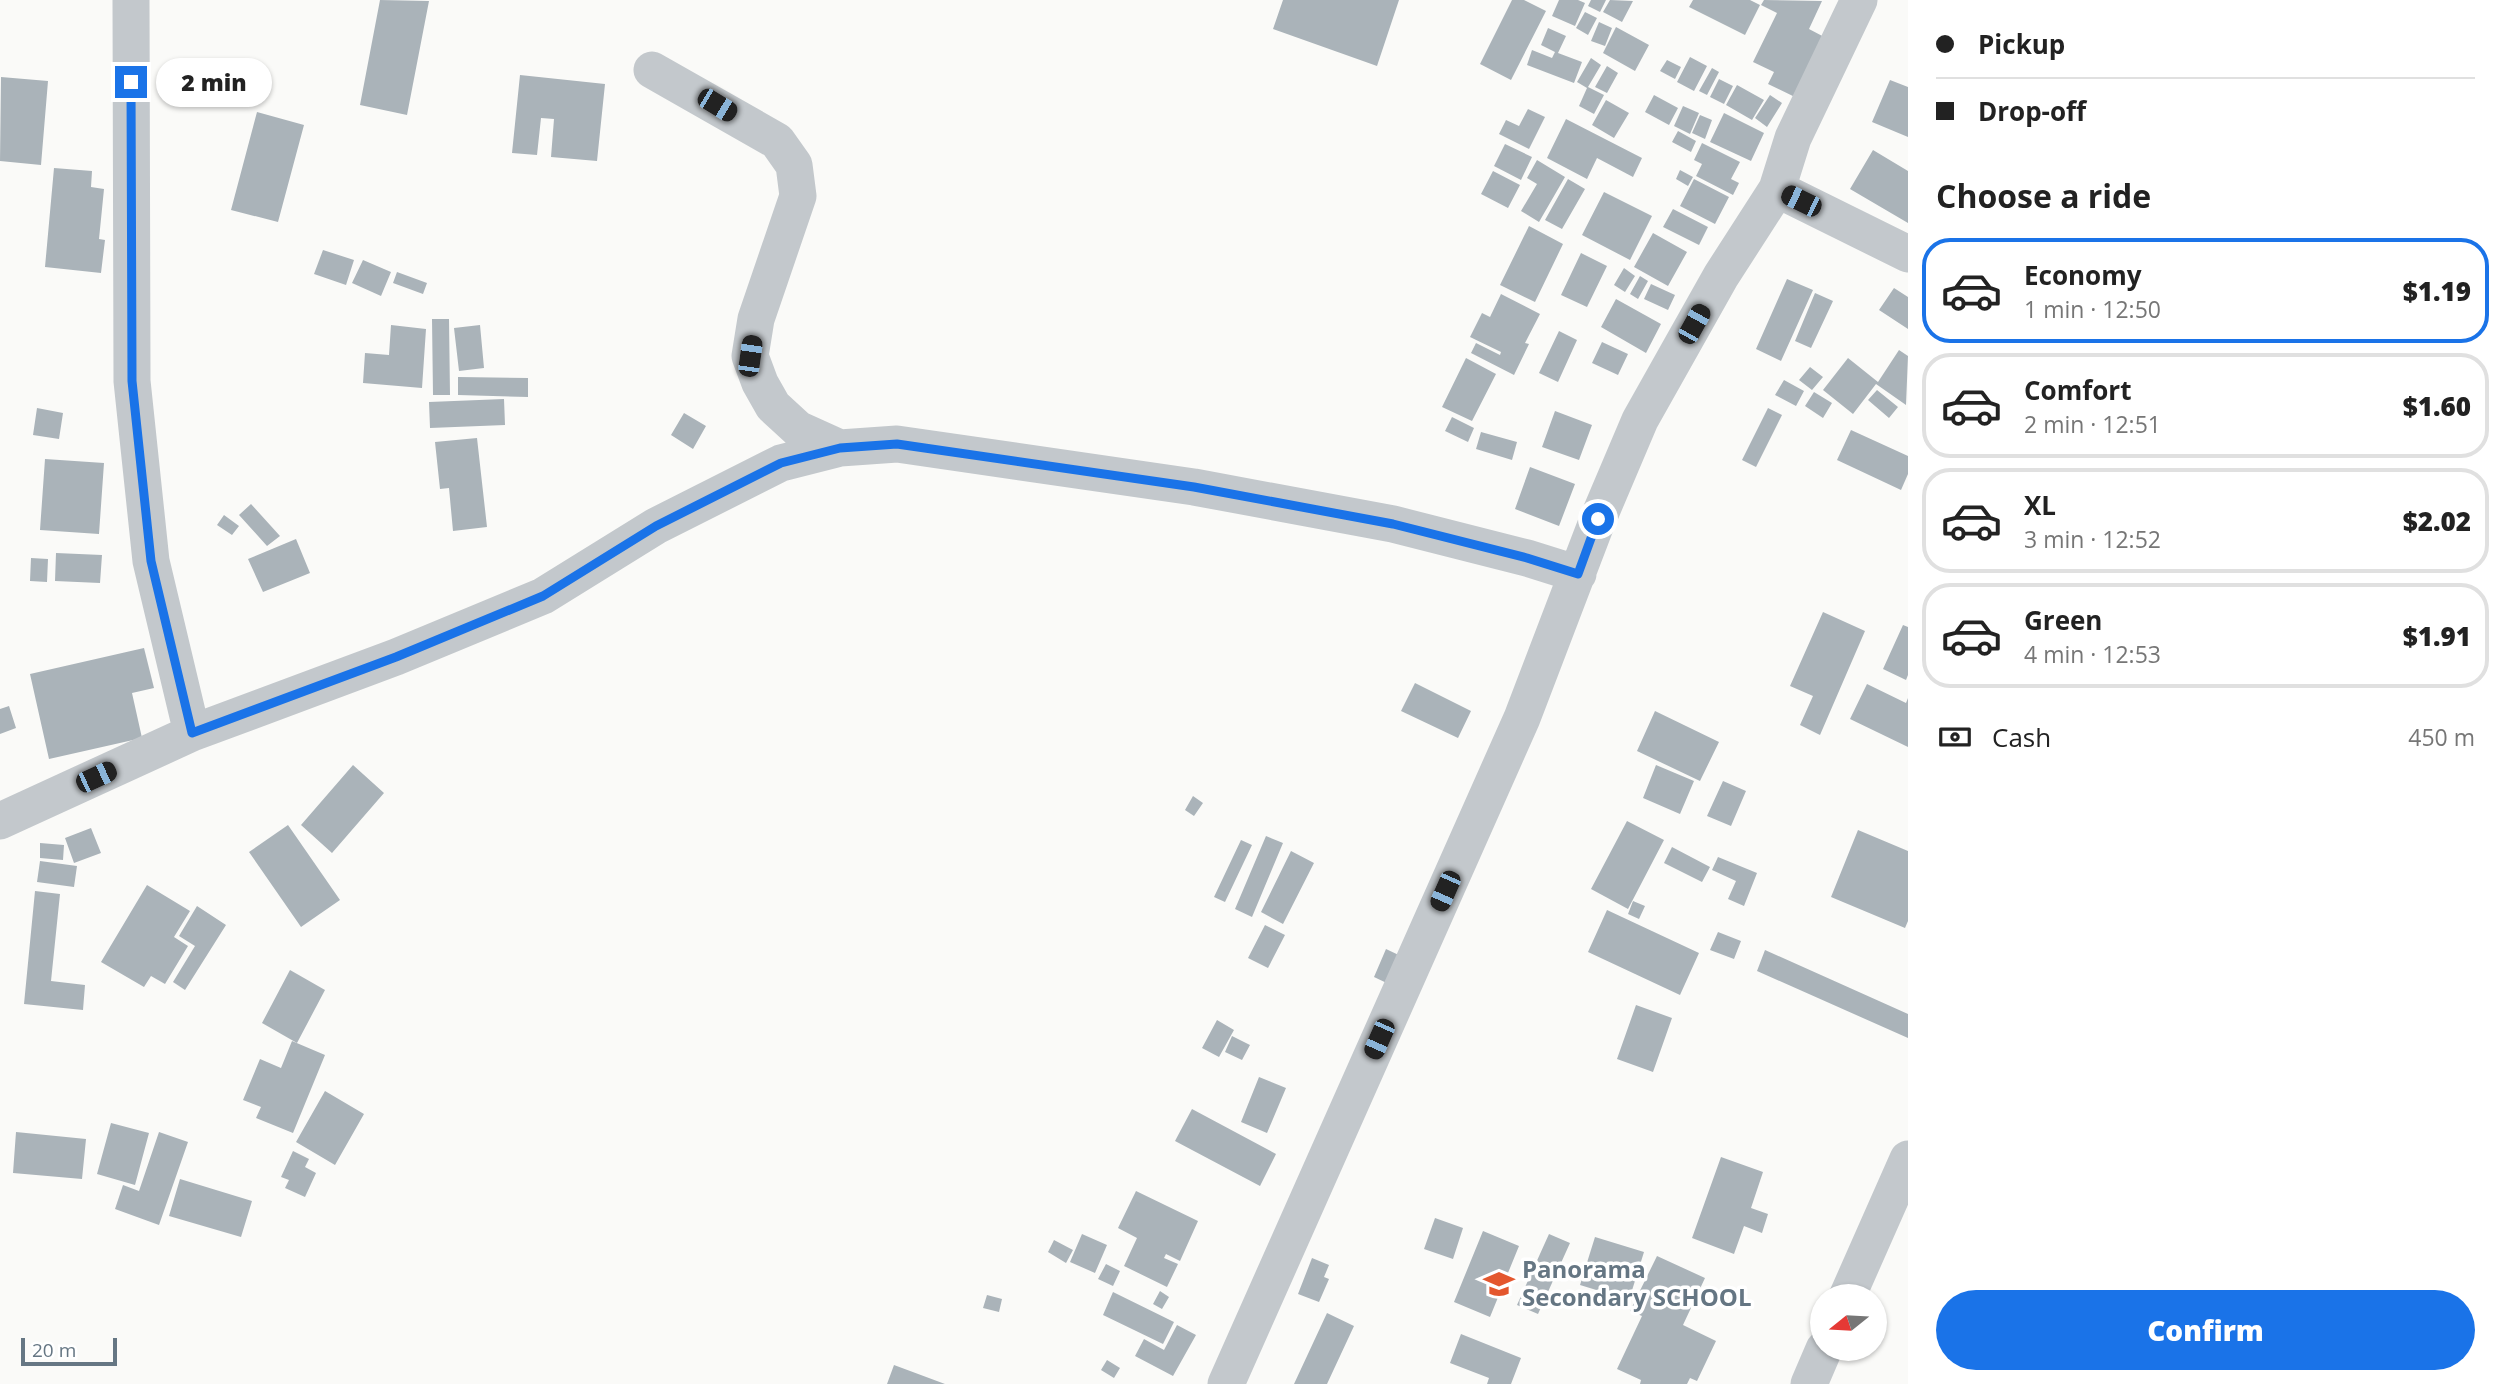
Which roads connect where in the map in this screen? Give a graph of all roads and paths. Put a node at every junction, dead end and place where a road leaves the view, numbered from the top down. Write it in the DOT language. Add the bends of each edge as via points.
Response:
graph roads {
  1 [pos="131,0"];
  2 [pos="1858,0"];
  3 [pos="652,70"];
  4 [pos="1777,189"];
  5 [pos="1908,254"];
  6 [pos="840,448"];
  7 [pos="1578,574"];
  8 [pos="192,733"];
  9 [pos="0,821"];
  10 [pos="1908,1159"];
  11 [pos="1853,1284"];
  12 [pos="1818,1362"];
  13 [pos="1226,1384"];
  14 [pos="1809,1384"];
  1 -- 8 [label="street" via="132,381 151,561"];
  2 -- 4 [label="street" via="1793,138"];
  3 -- 6 [label="street" via="777,141 794,165 798,196 756,319 750,356 773,406 797,429"];
  4 -- 5 [label="street"];
  4 -- 7 [label="street" via="1721,276 1640,420"];
  6 -- 7 [label="street" via="897,444 1194,487 1393,524"];
  6 -- 8 [label="street" via="781,463 656,526 543,596"];
  7 -- 13 [label="street" via="1522,718"];
  8 -- 9 [label="street"];
  10 -- 11 [label="street"];
  12 -- 14 [label="street"];
}
